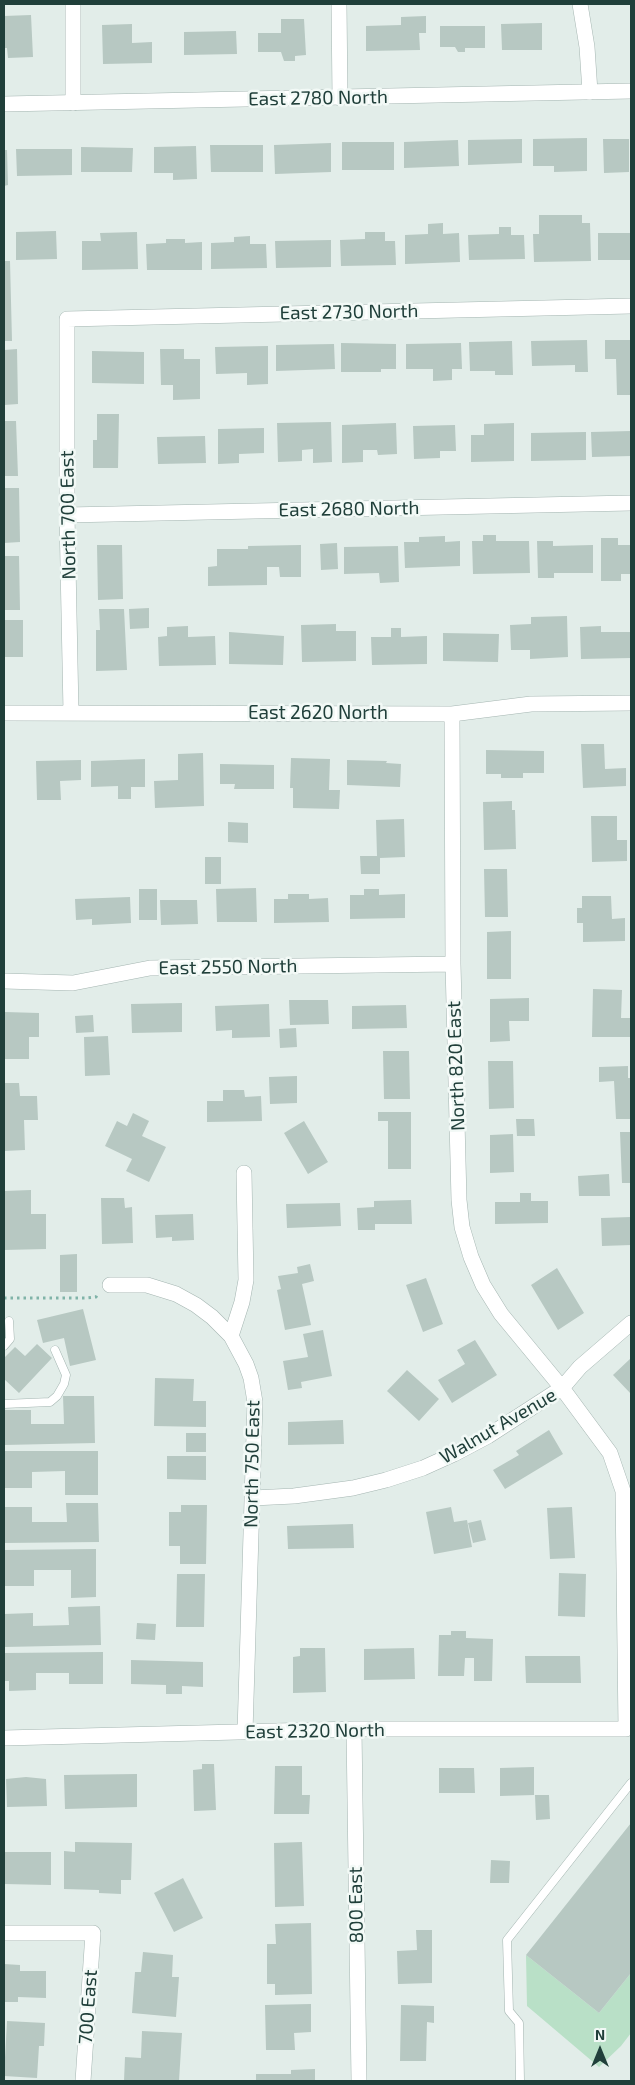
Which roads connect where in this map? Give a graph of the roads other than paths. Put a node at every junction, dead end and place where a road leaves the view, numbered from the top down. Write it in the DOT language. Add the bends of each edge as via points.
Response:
graph roads {
  1 [pos="72,4"];
  2 [pos="339,4"];
  3 [pos="580,4"];
  4 [pos="590,92"];
  5 [pos="631,92"];
  6 [pos="340,98"];
  7 [pos="73,103"];
  8 [pos="4,104"];
  9 [pos="631,306"];
  10 [pos="67,318"];
  11 [pos="631,503"];
  12 [pos="68,515"];
  13 [pos="631,703"];
  14 [pos="71,712"];
  15 [pos="4,713"];
  16 [pos="452,714"];
  17 [pos="453,964"];
  18 [pos="4,981"];
  19 [pos="244,1173"];
  20 [pos="110,1285"];
  21 [pos="9,1321"];
  22 [pos="631,1323"];
  23 [pos="231,1336"];
  24 [pos="4,1346"];
  25 [pos="56,1350"];
  26 [pos="562,1388"];
  27 [pos="4,1404"];
  28 [pos="253,1498"];
  29 [pos="628,1522"];
  30 [pos="626,1728"];
  31 [pos="354,1729"];
  32 [pos="245,1732"];
  33 [pos="4,1738"];
  34 [pos="631,1783"];
  35 [pos="4,1933"];
  36 [pos="83,2081"];
  37 [pos="359,2081"];
  38 [pos="520,2081"];
  1 -- 7 [label="street"];
  2 -- 6 [label="street"];
  3 -- 4 [label="street" via="588,47"];
  4 -- 5 [label="street, East 2780 North"];
  4 -- 6 [label="street, East 2780 North"];
  6 -- 7 [label="street, East 2780 North"];
  7 -- 8 [label="street, East 2780 North"];
  9 -- 10 [label="street, East 2730 North"];
  10 -- 12 [label="street, North 700 East"];
  11 -- 12 [label="street, East 2680 North"];
  12 -- 14 [label="street, North 700 East"];
  13 -- 16 [label="street, East 2620 North" via="531,704"];
  14 -- 15 [label="street, East 2620 North"];
  14 -- 16 [label="street, East 2620 North"];
  16 -- 17 [label="street, North 820 East"];
  17 -- 18 [label="street, East 2550 North" via="150,968 74,983"];
  17 -- 26 [label="street, North 820 East" via="458,1200 462,1227 483,1285 501,1314"];
  19 -- 23 [label="street" via="246,1280"];
  20 -- 23 [label="street, North 750 East" via="147,1285 176,1294 212,1317"];
  21 -- 24 [label="lane" via="10,1338"];
  22 -- 26 [label="street, Walnut Avenue" via="580,1367"];
  23 -- 28 [label="street, North 750 East" via="246,1364 255,1402"];
  25 -- 27 [label="lane" via="66,1375 56,1396 50,1402"];
  26 -- 28 [label="street, Walnut Avenue" via="488,1436 423,1468 352,1488"];
  26 -- 29 [label="street, North 820 East" via="610,1453 624,1491"];
  28 -- 32 [label="street, North 750 East"];
  29 -- 30 [label="street, North 820 East"];
  30 -- 31 [label="street, East 2320 North"];
  31 -- 32 [label="street, East 2320 North"];
  31 -- 37 [label="street, 800 East"];
  32 -- 33 [label="street, East 2320 North"];
  34 -- 38 [label="lane" via="507,1940 509,2011 518,2023"];
  35 -- 36 [label="street, 700 East" via="93,1933"];
}
